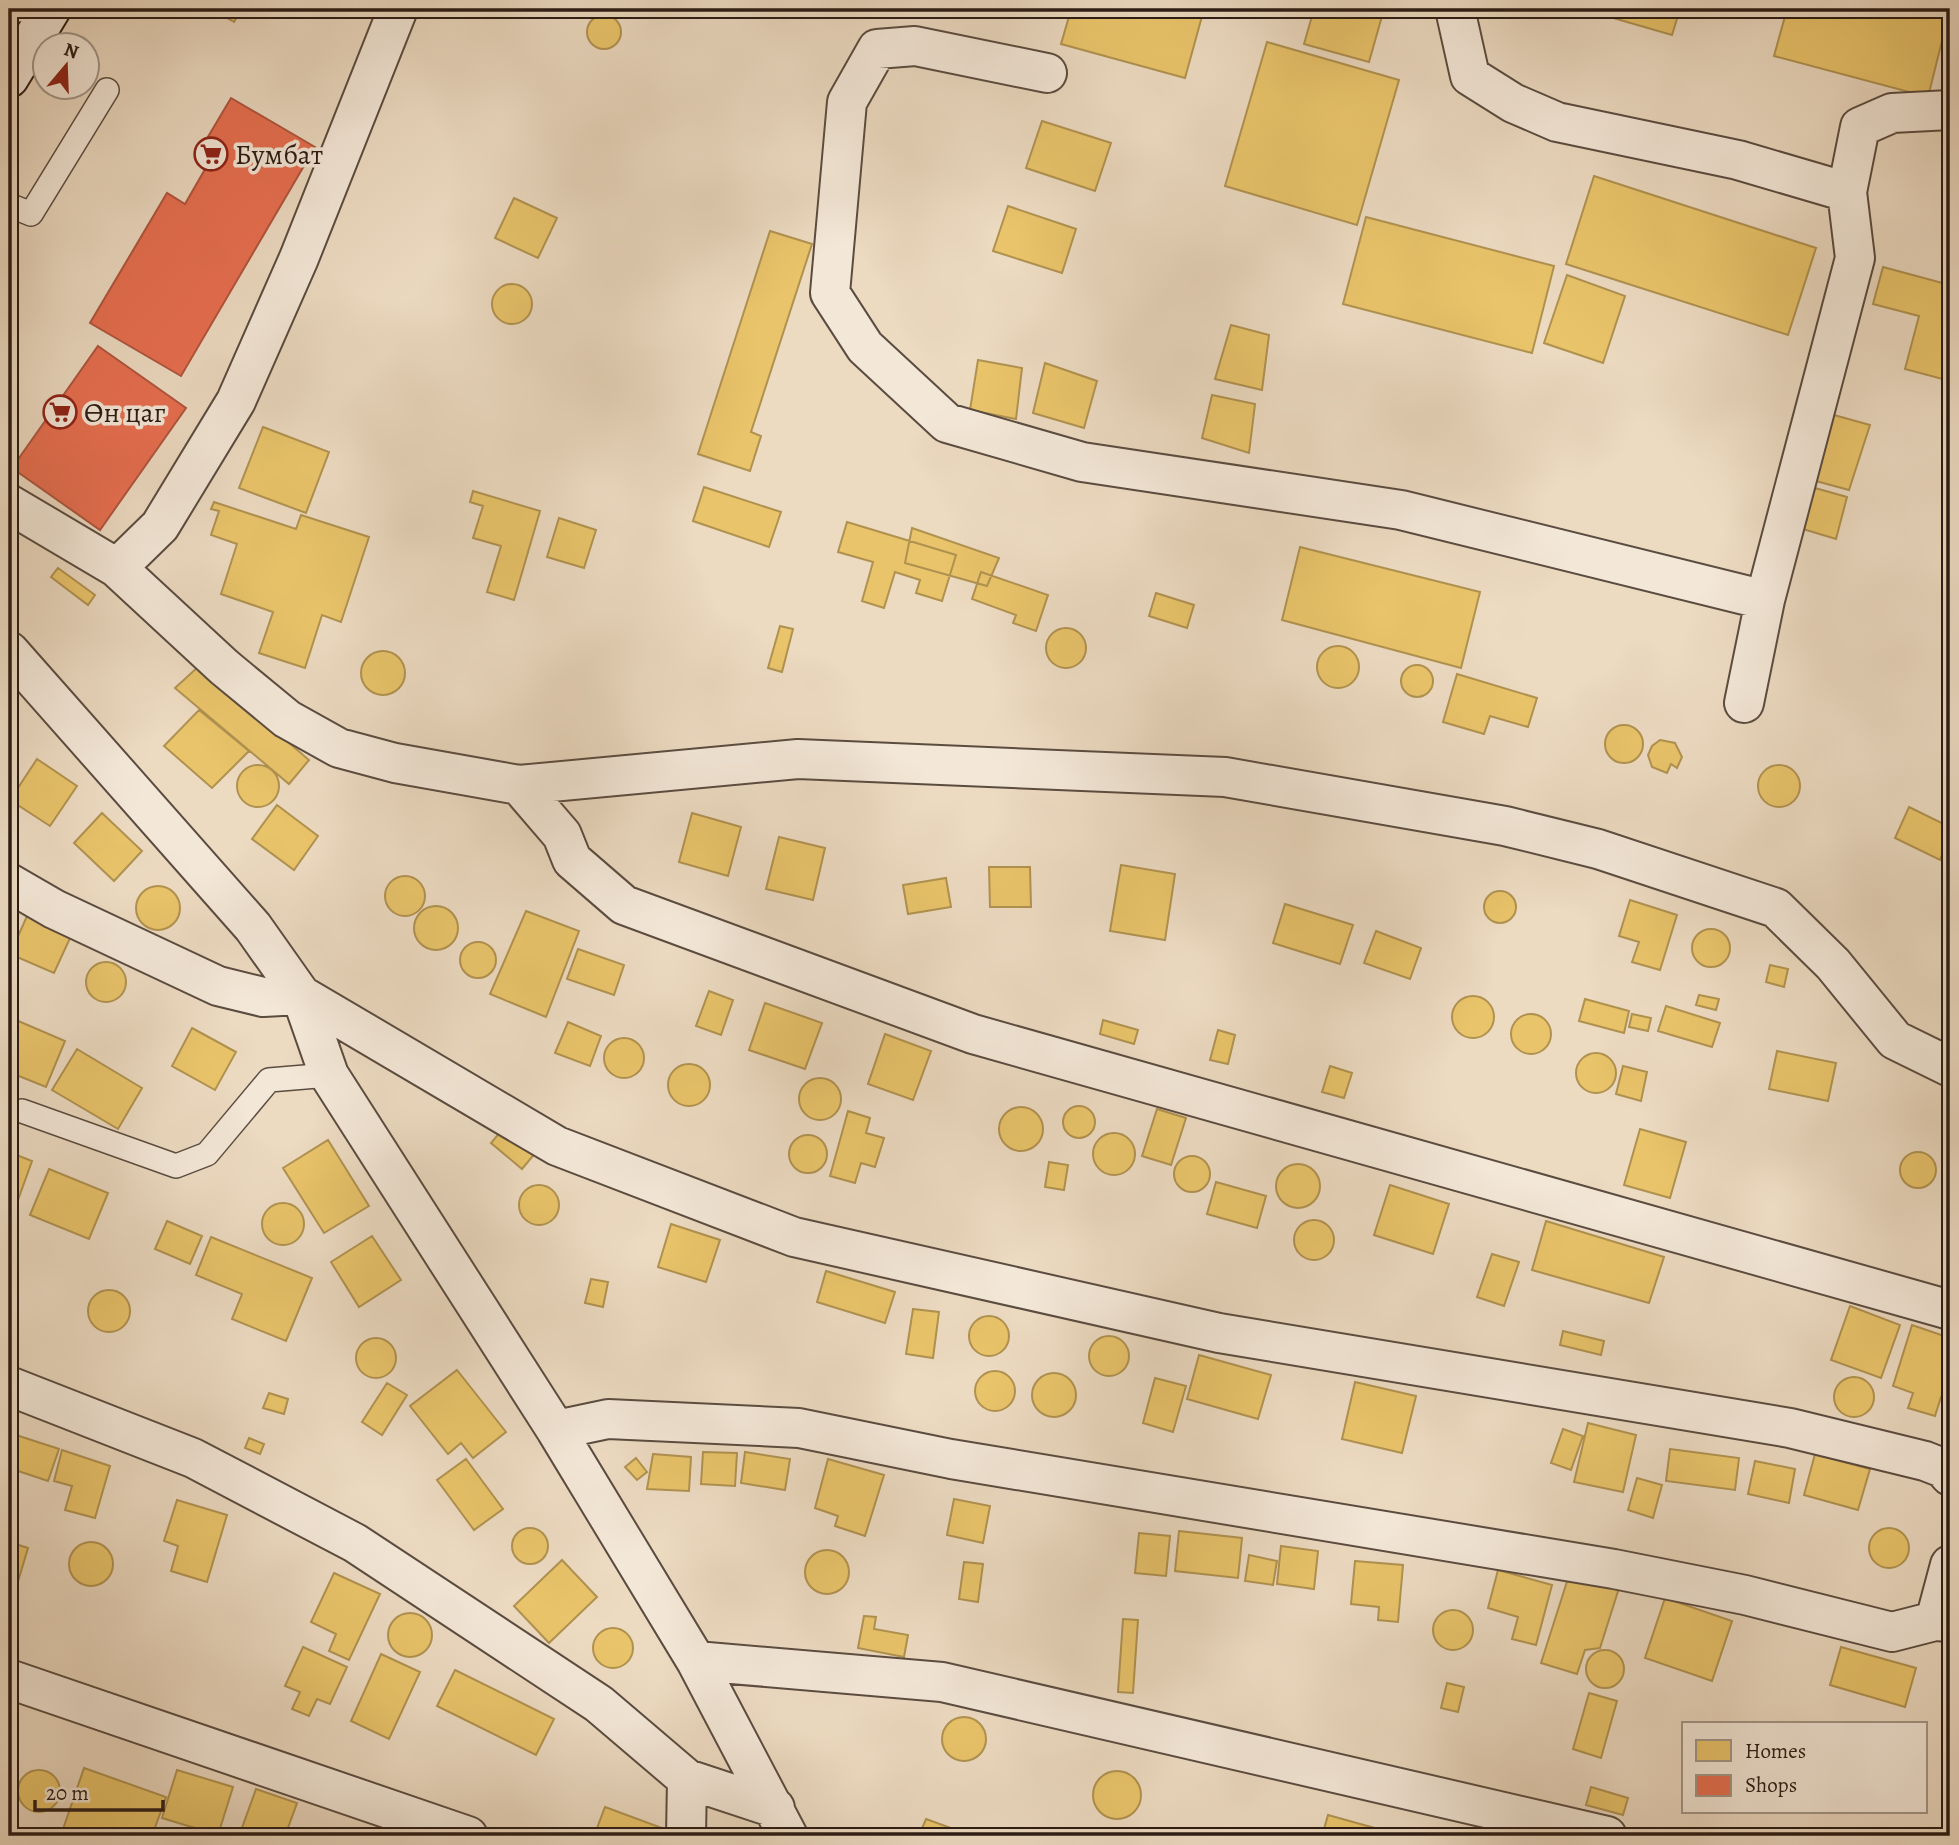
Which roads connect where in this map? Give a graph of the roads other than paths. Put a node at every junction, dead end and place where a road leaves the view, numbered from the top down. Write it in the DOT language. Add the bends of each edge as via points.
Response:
graph roads {
  1 [pos="23,9"];
  2 [pos="51,9"];
  3 [pos="398,9"];
  4 [pos="1455,9"];
  5 [pos="9,12"];
  6 [pos="1047,73"];
  7 [pos="9,78"];
  8 [pos="107,90"];
  9 [pos="1950,110"];
  10 [pos="1847,192"];
  11 [pos="9,205"];
  12 [pos="9,504"];
  13 [pos="117,568"];
  14 [pos="1765,600"];
  15 [pos="9,651"];
  16 [pos="1744,703"];
  17 [pos="519,785"];
  18 [pos="9,883"];
  19 [pos="302,995"];
  20 [pos="1950,1067"];
  21 [pos="329,1075"];
  22 [pos="22,1111"];
  23 [pos="1950,1310"];
  24 [pos="9,1385"];
  25 [pos="556,1430"];
  26 [pos="1950,1476"];
  27 [pos="1950,1565"];
  28 [pos="1943,1622"];
  29 [pos="696,1661"];
  30 [pos="9,1679"];
  31 [pos="687,1779"];
  32 [pos="781,1822"];
  33 [pos="468,1836"];
  34 [pos="686,1836"];
  35 [pos="1607,1836"];
  1 -- 5 [label="lane"];
  2 -- 7 [label="street"];
  3 -- 13 [label="street" via="299,258 236,401 160,526"];
  4 -- 10 [label="street" via="1470,75 1513,103 1557,122 1738,160"];
  6 -- 14 [label="street" via="915,46 877,49 847,102 830,293 865,347 947,423 1082,462 1401,510"];
  8 -- 11 [label="lane" via="31,214"];
  9 -- 10 [label="street" via="1892,113 1860,127"];
  10 -- 14 [label="street" via="1855,258"];
  12 -- 13 [label="street"];
  13 -- 17 [label="street" via="287,719 339,748 396,764"];
  14 -- 16 [label="street"];
  15 -- 19 [label="street" via="253,927"];
  17 -- 20 [label="street" via="798,759 1225,777 1505,826 1598,849 1776,908 1833,964 1895,1040"];
  17 -- 23 [label="street" via="562,835 572,860 624,905 934,1020"];
  18 -- 19 [label="street" via="218,986 263,997"];
  19 -- 21 [label="street"];
  19 -- 26 [label="street" via="556,1146 794,1237 1219,1333 1790,1428 1925,1461"];
  21 -- 22 [label="lane" via="269,1080 207,1153 176,1166"];
  21 -- 25 [label="street"];
  24 -- 31 [label="street" via="193,1458 355,1543 599,1704"];
  25 -- 28 [label="street" via="608,1419 799,1428 965,1461 1614,1569 1745,1595 1892,1632"];
  25 -- 29 [label="street"];
  27 -- 28 [label="street"];
  29 -- 32 [label="street"];
  29 -- 35 [label="street" via="942,1682"];
  30 -- 33 [label="street"];
  31 -- 32 [label="street"];
  31 -- 34 [label="street"];
}
